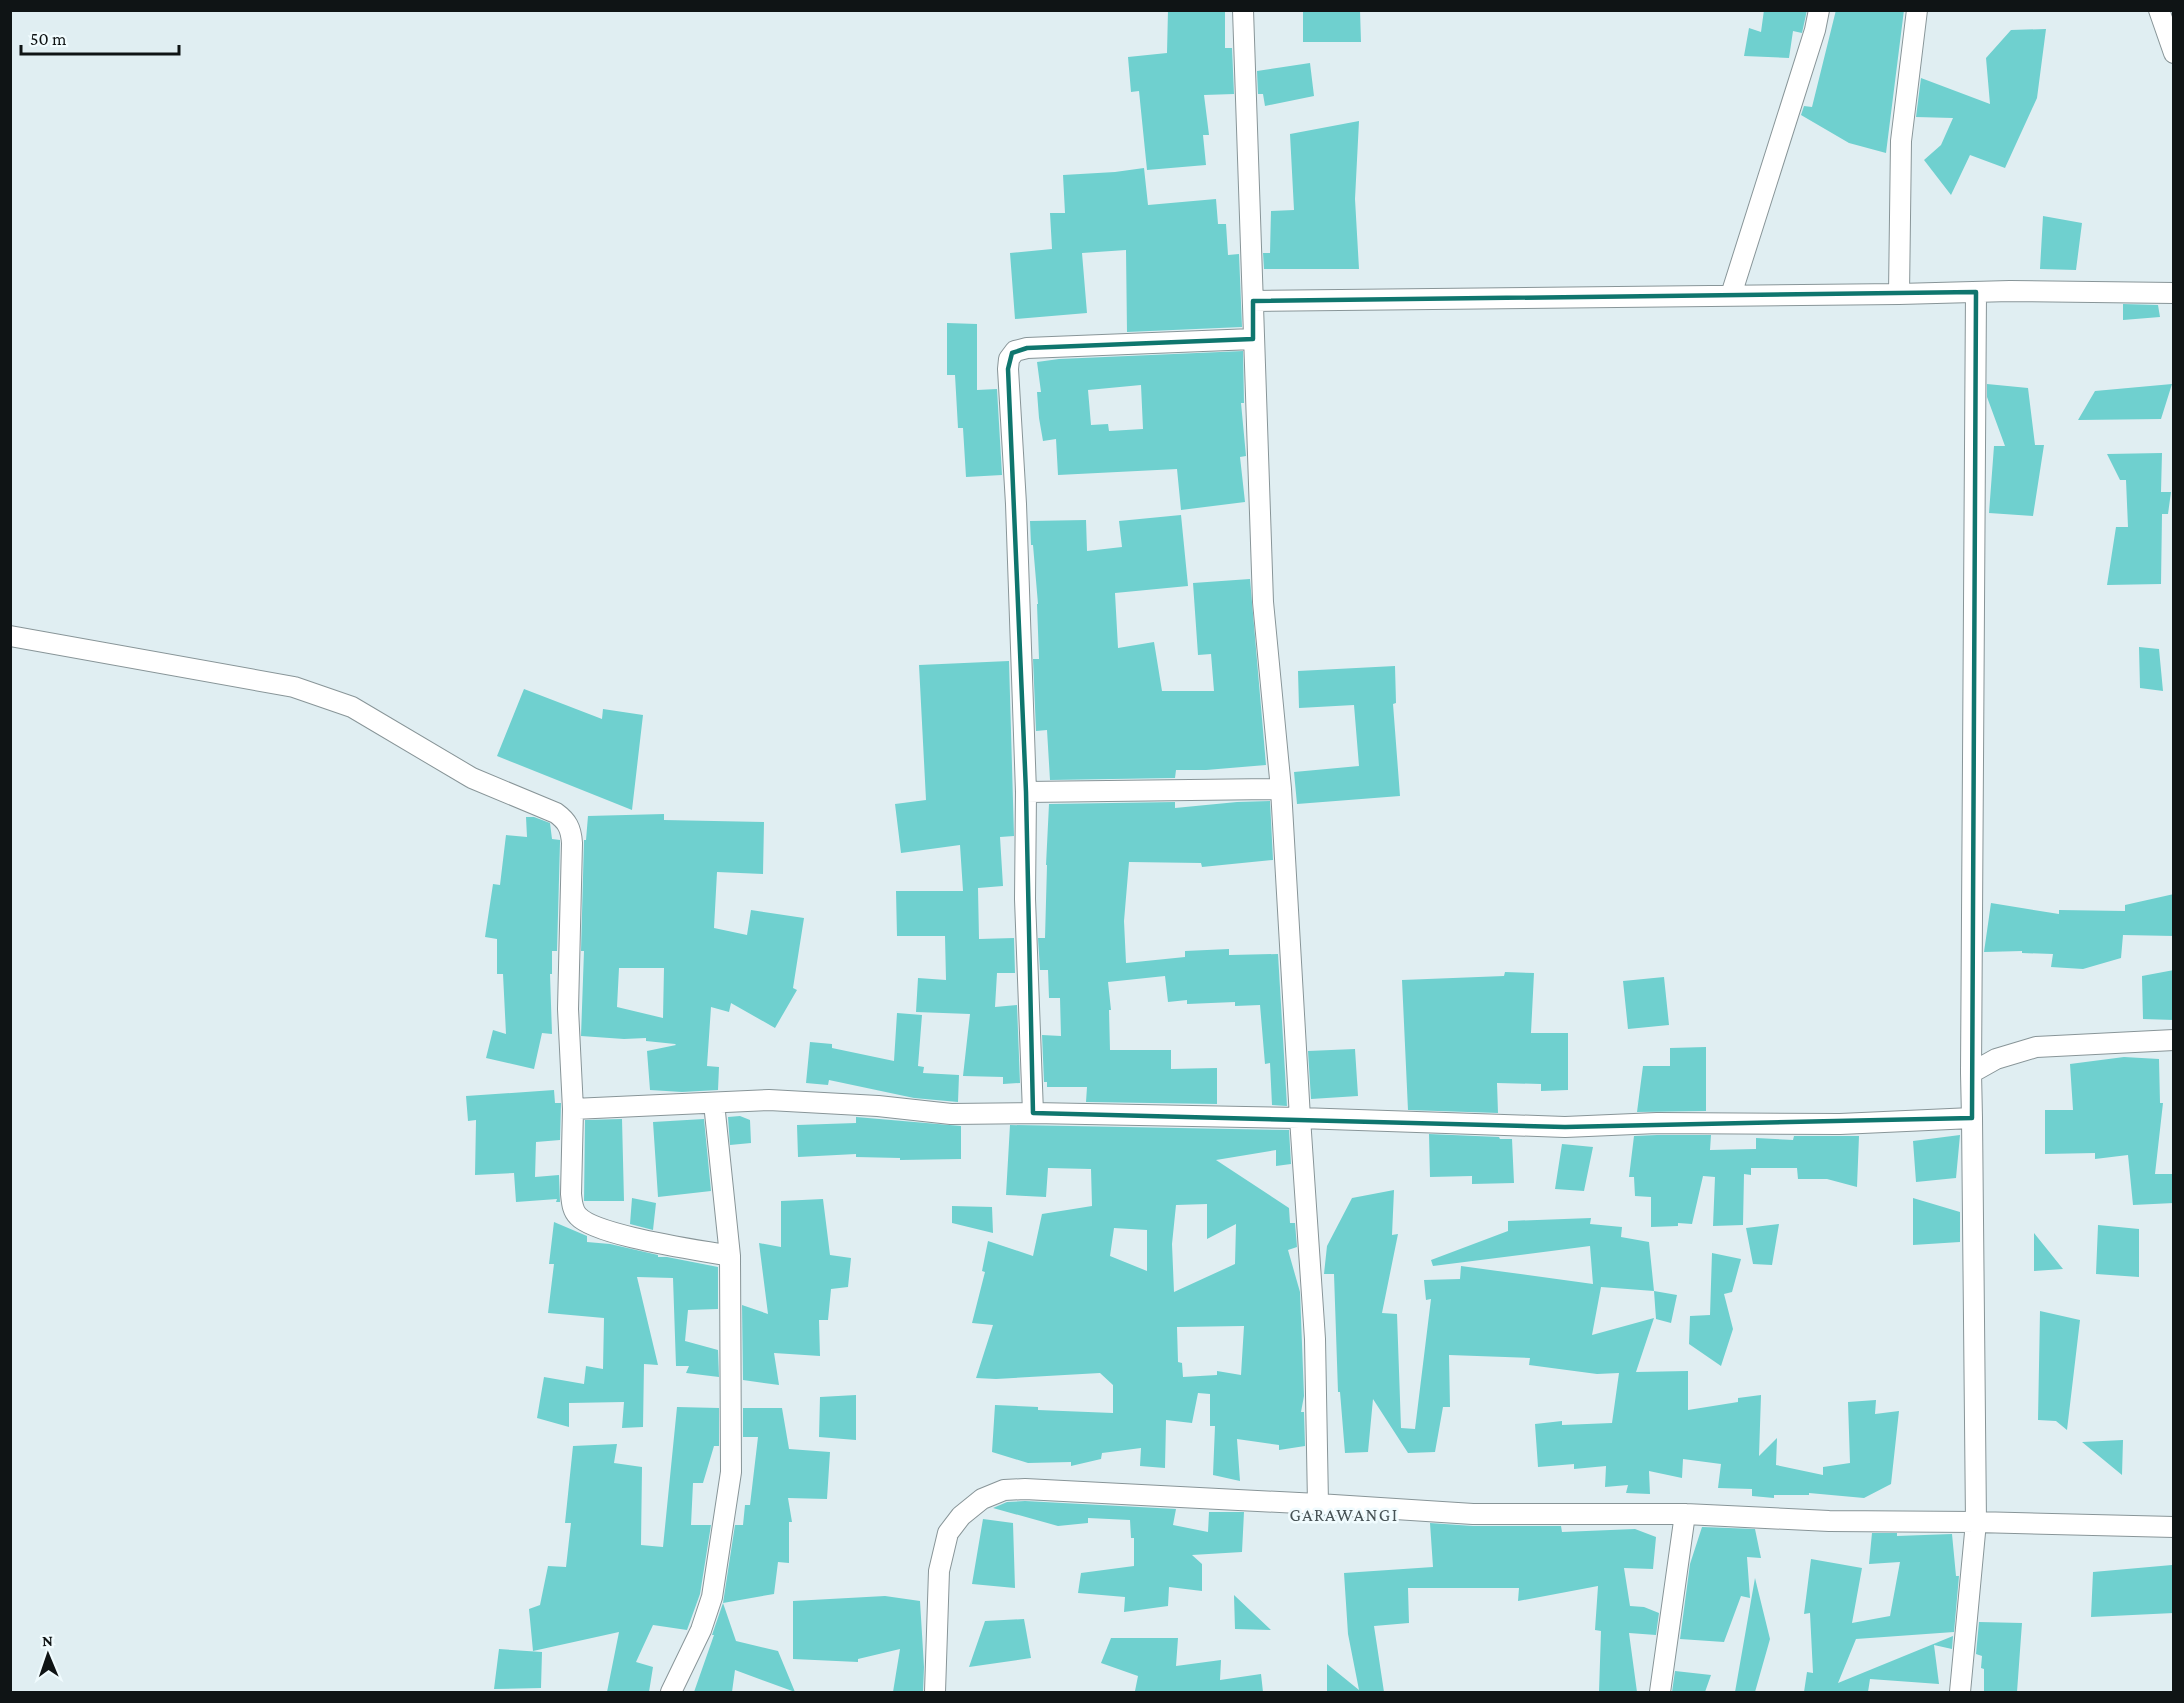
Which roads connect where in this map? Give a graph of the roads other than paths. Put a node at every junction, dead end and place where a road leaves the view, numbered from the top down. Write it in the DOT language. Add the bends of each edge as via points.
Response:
graph roads {
  1 [pos="1243,10"];
  2 [pos="1819,10"];
  3 [pos="1917,10"];
  4 [pos="2159,10"];
  5 [pos="2174,53"];
  6 [pos="1976,292"];
  7 [pos="2174,293"];
  8 [pos="1899,294"];
  9 [pos="1731,295"];
  10 [pos="1253,301"];
  11 [pos="1254,339"];
  12 [pos="10,636"];
  13 [pos="1281,789"];
  14 [pos="1026,792"];
  15 [pos="2174,1040"];
  16 [pos="1971,1073"];
  17 [pos="722,1102"];
  18 [pos="573,1109"];
  19 [pos="1033,1113"];
  20 [pos="1300,1118"];
  21 [pos="1972,1118"];
  22 [pos="730,1256"];
  23 [pos="1318,1504"];
  24 [pos="1685,1514"];
  25 [pos="1976,1522"];
  26 [pos="2174,1527"];
  27 [pos="671,1692"];
  28 [pos="934,1692"];
  29 [pos="1660,1692"];
  30 [pos="1960,1692"];
  1 -- 10 [label="street"];
  2 -- 9 [label="street"];
  3 -- 8 [label="street" via="1901,141"];
  4 -- 5 [label="street"];
  6 -- 7 [label="street"];
  6 -- 8 [label="street"];
  6 -- 16 [label="street"];
  8 -- 9 [label="street"];
  9 -- 10 [label="street"];
  10 -- 11 [label="street"];
  11 -- 13 [label="street" via="1263,602"];
  11 -- 14 [label="street" via="1027,348 1012,353 1008,369"];
  12 -- 18 [label="street" via="294,687 352,708 472,778 564,819 572,843 568,1009"];
  13 -- 14 [label="street"];
  13 -- 20 [label="street"];
  14 -- 19 [label="street" via="1025,900"];
  15 -- 16 [label="street" via="2037,1047 1996,1059"];
  16 -- 21 [label="street"];
  17 -- 18 [label="street"];
  17 -- 19 [label="street" via="768,1100 951,1114"];
  17 -- 22 [label="street"];
  18 -- 22 [label="street" via="571,1194 576,1215 594,1226 626,1236"];
  19 -- 20 [label="street"];
  20 -- 21 [label="street" via="1565,1127 1840,1124"];
  20 -- 23 [label="street" via="1315,1339"];
  21 -- 25 [label="street"];
  22 -- 27 [label="street" via="731,1472 712,1597"];
  23 -- 24 [label="street" via="1473,1514"];
  23 -- 28 [label="street" via="1025,1489 1004,1490 982,1498 948,1533 943,1552"];
  24 -- 25 [label="street" via="1828,1521"];
  24 -- 29 [label="street"];
  25 -- 26 [label="street"];
  25 -- 30 [label="street"];
}
